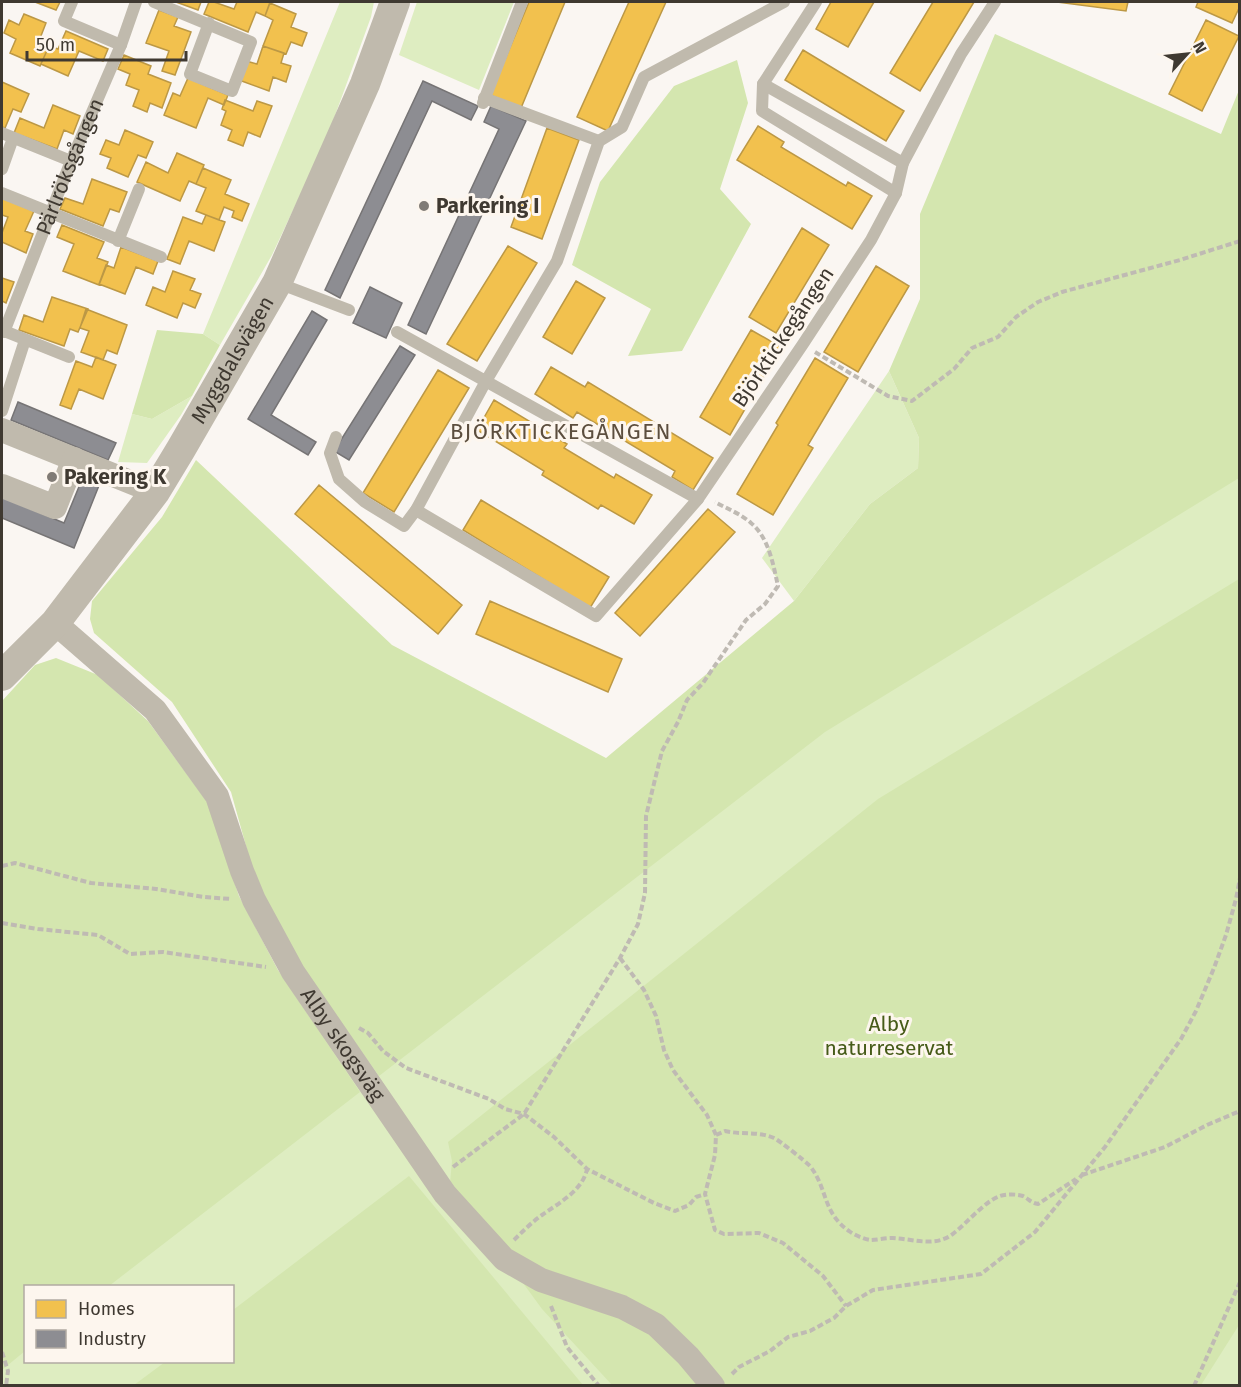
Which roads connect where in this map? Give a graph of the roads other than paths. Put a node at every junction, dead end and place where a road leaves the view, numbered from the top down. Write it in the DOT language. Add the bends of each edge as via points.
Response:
graph roads {
  1 [pos="72,2"];
  2 [pos="136,2"];
  3 [pos="154,2"];
  4 [pos="395,2"];
  5 [pos="522,2"];
  6 [pos="784,2"];
  7 [pos="816,2"];
  8 [pos="994,2"];
  9 [pos="209,23"];
  10 [pos="120,45"];
  11 [pos="763,84"];
  12 [pos="7,136"];
  13 [pos="599,141"];
  14 [pos="71,161"];
  15 [pos="903,163"];
  16 [pos="2,169"];
  17 [pos="139,189"];
  18 [pos="896,193"];
  19 [pos="2,194"];
  20 [pos="50,213"];
  21 [pos="118,241"];
  22 [pos="161,257"];
  23 [pos="277,283"];
  24 [pos="348,310"];
  25 [pos="3,331"];
  26 [pos="397,332"];
  27 [pos="25,340"];
  28 [pos="69,357"];
  29 [pos="486,381"];
  30 [pos="2,411"];
  31 [pos="2,430"];
  32 [pos="336,437"];
  33 [pos="74,459"];
  34 [pos="2,486"];
  35 [pos="156,492"];
  36 [pos="698,499"];
  37 [pos="416,510"];
  38 [pos="56,623"];
  39 [pos="2,676"];
  40 [pos="720,1382"];
  1 -- 10 [label="lane" via="64,21"];
  2 -- 10 [label="lane, Pärlröksgången"];
  3 -- 9 [label="lane"];
  4 -- 23 [label="street, Myggdalsvägen" via="365,84"];
  5 -- 13 [label="lane" via="483,100"];
  6 -- 13 [label="lane" via="644,77 622,127"];
  7 -- 11 [label="lane"];
  8 -- 15 [label="lane, Björktickegången" via="961,54"];
  9 -- 9 [label="lane" via="190,74 232,91 251,42"];
  10 -- 14 [label="lane, Pärlröksgången"];
  11 -- 15 [label="lane"];
  11 -- 18 [label="lane" via="762,111"];
  12 -- 14 [label="lane"];
  12 -- 16 [label="lane"];
  13 -- 29 [label="lane" via="558,261"];
  14 -- 20 [label="lane, Pärlröksgången"];
  15 -- 18 [label="lane, Björktickegången"];
  17 -- 21 [label="lane"];
  18 -- 36 [label="lane, Björktickegången" via="871,240"];
  19 -- 20 [label="lane"];
  20 -- 21 [label="lane"];
  20 -- 25 [label="lane, Pärlröksgången"];
  21 -- 22 [label="lane"];
  23 -- 24 [label="lane"];
  23 -- 35 [label="street, Myggdalsvägen"];
  25 -- 27 [label="lane, Pärlröksgången"];
  26 -- 29 [label="lane"];
  27 -- 28 [label="lane, Pärlröksgången"];
  27 -- 30 [label="lane"];
  29 -- 36 [label="lane"];
  29 -- 37 [label="lane"];
  31 -- 33 [label="street"];
  32 -- 37 [label="lane" via="330,453 339,479 404,526"];
  33 -- 34 [label="street" via="55,507"];
  33 -- 35 [label="street"];
  35 -- 38 [label="street, Myggdalsvägen"];
  36 -- 37 [label="lane, Björktickegången" via="596,616"];
  38 -- 39 [label="street, Myggdalsvägen"];
  38 -- 40 [label="street, Alby skogsväg" via="155,710 218,796 254,900 293,972 445,1194 504,1259 541,1280 622,1307 656,1325"];
}
